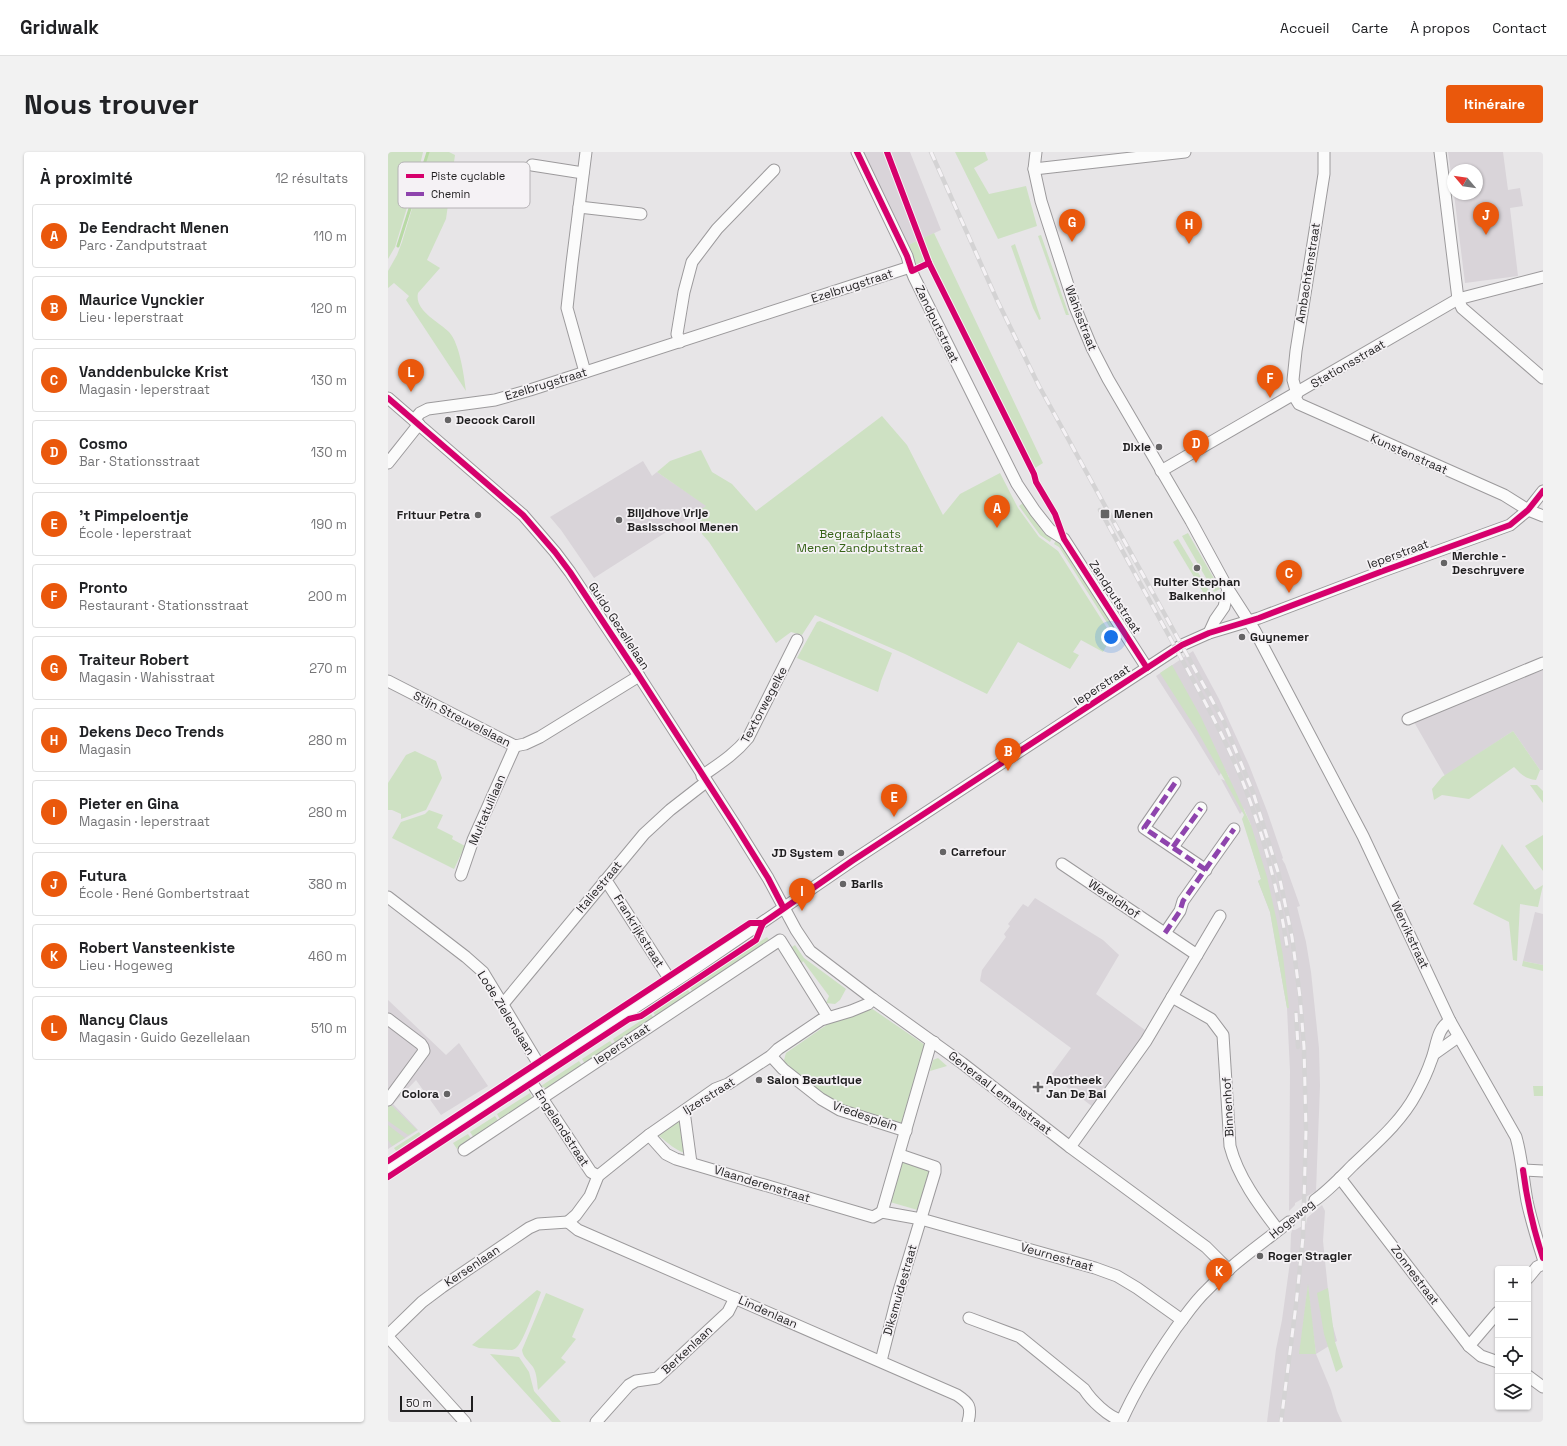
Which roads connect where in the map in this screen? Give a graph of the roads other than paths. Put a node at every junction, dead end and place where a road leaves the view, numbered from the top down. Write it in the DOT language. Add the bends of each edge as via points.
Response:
graph roads {
  1 [pos="586,152"];
  2 [pos="857,152"];
  3 [pos="1036,152"];
  4 [pos="1185,152"];
  5 [pos="1324,152"];
  6 [pos="1440,152"];
  7 [pos="532,165"];
  8 [pos="1034,169"];
  9 [pos="774,170"];
  10 [pos="583,173"];
  11 [pos="579,207"];
  12 [pos="640,214"];
  13 [pos="910,267"];
  14 [pos="1543,277"];
  15 [pos="1458,299"];
  16 [pos="680,342"];
  17 [pos="585,372"];
  18 [pos="1543,378"];
  19 [pos="1295,395"];
  20 [pos="388,398"];
  21 [pos="416,422"];
  22 [pos="388,463"];
  23 [pos="1161,471"];
  24 [pos="1543,491"];
  25 [pos="1528,510"];
  26 [pos="1543,516"];
  27 [pos="1228,589"];
  28 [pos="1250,622"];
  29 [pos="1209,633"];
  30 [pos="797,640"];
  31 [pos="1543,662"];
  32 [pos="1147,668"];
  33 [pos="639,676"];
  34 [pos="388,681"];
  35 [pos="1408,719"];
  36 [pos="515,746"];
  37 [pos="704,779"];
  38 [pos="1175,783"];
  39 [pos="1201,808"];
  40 [pos="1234,829"];
  41 [pos="1173,847"];
  42 [pos="1062,864"];
  43 [pos="1206,870"];
  44 [pos="461,875"];
  45 [pos="604,881"];
  46 [pos="388,897"];
  47 [pos="783,907"];
  48 [pos="1220,916"];
  49 [pos="1165,934"];
  50 [pos="1197,954"];
  51 [pos="672,983"];
  52 [pos="1172,997"];
  53 [pos="873,999"];
  54 [pos="503,1004"];
  55 [pos="828,1017"];
  56 [pos="388,1019"];
  57 [pos="1450,1021"];
  58 [pos="1458,1037"];
  59 [pos="934,1042"];
  60 [pos="1434,1054"];
  61 [pos="771,1056"];
  62 [pos="541,1068"];
  63 [pos="528,1077"];
  64 [pos="541,1098"];
  65 [pos="388,1100"];
  66 [pos="684,1111"];
  67 [pos="906,1131"];
  68 [pos="649,1135"];
  69 [pos="1070,1147"];
  70 [pos="464,1150"];
  71 [pos="900,1155"];
  72 [pos="691,1163"];
  73 [pos="388,1169"];
  74 [pos="1524,1170"];
  75 [pos="1543,1171"];
  76 [pos="598,1176"];
  77 [pos="1340,1178"];
  78 [pos="1315,1200"];
  79 [pos="882,1212"];
  80 [pos="921,1219"];
  81 [pos="568,1222"];
  82 [pos="1289,1222"];
  83 [pos="1278,1230"];
  84 [pos="1543,1258"];
  85 [pos="1543,1264"];
  86 [pos="1228,1270"];
  87 [pos="1531,1274"];
  88 [pos="735,1298"];
  89 [pos="1495,1316"];
  90 [pos="969,1318"];
  91 [pos="1182,1320"];
  92 [pos="388,1336"];
  93 [pos="1469,1346"];
  94 [pos="881,1361"];
  95 [pos="1495,1361"];
  96 [pos="1531,1378"];
  97 [pos="1543,1387"];
  98 [pos="1121,1421"];
  99 [pos="465,1422"];
  100 [pos="596,1422"];
  101 [pos="968,1422"];
  1 -- 10 [label="street"];
  2 -- 13 [label="street, Zandputstraat"];
  3 -- 8 [label="street, Wahisstraat"];
  4 -- 8 [label="street"];
  5 -- 19 [label="street, Ambachtenstraat" via="1324,174 1296,351 1293,380"];
  6 -- 15 [label="street"];
  7 -- 10 [label="street"];
  8 -- 23 [label="street, Wahisstraat" via="1049,226 1082,324 1108,379"];
  9 -- 16 [label="street" via="722,223 692,262 677,334"];
  10 -- 11 [label="street"];
  11 -- 12 [label="street"];
  11 -- 17 [label="street" via="568,308"];
  13 -- 16 [label="street, Ezelbrugstraat"];
  13 -- 32 [label="street, Zandputstraat" via="1017,484 1050,530 1064,539"];
  14 -- 15 [label="street, Stationsstraat"];
  15 -- 18 [label="street" via="1462,308"];
  15 -- 19 [label="street, Stationsstraat"];
  16 -- 17 [label="street, Ezelbrugstraat"];
  17 -- 21 [label="street, Ezelbrugstraat" via="495,400 428,409 420,413"];
  19 -- 23 [label="street, Stationsstraat"];
  19 -- 25 [label="street, Kunstenstraat" via="1299,404 1504,495"];
  20 -- 21 [label="street, Guido Gezellelaan"];
  21 -- 22 [label="street, Ezelbrugstraat"];
  21 -- 33 [label="street, Guido Gezellelaan" via="523,515 542,536 570,572"];
  23 -- 27 [label="street, Wahisstraat"];
  24 -- 25 [label="street, Ieperstraat"];
  25 -- 26 [label="street, Kunstenstraat"];
  25 -- 28 [label="street, Ieperstraat" via="1510,525"];
  27 -- 28 [label="street, Wervikstraat"];
  27 -- 29 [label="street" via="1224,607"];
  28 -- 29 [label="street, Ieperstraat"];
  28 -- 57 [label="street, Wervikstraat" via="1363,836"];
  29 -- 32 [label="street, Ieperstraat" via="1184,644"];
  30 -- 37 [label="street, Textorwegelke" via="748,738"];
  31 -- 35 [label="street"];
  32 -- 47 [label="street, Ieperstraat"];
  33 -- 36 [label="street, Stijn Streuvelslaan" via="540,738"];
  33 -- 37 [label="street, Guido Gezellelaan"];
  34 -- 36 [label="street, Stijn Streuvelslaan"];
  36 -- 44 [label="street, Multatulilaan" via="473,840"];
  37 -- 45 [label="street, Italiestraat" via="644,834"];
  37 -- 47 [label="street, Guido Gezellelaan" via="768,878"];
  38 -- 41 [label="street" via="1144,828"];
  39 -- 41 [label="street"];
  40 -- 43 [label="street"];
  41 -- 43 [label="street"];
  42 -- 49 [label="street, Wereldhof"];
  43 -- 49 [label="street" via="1182,901 1180,911"];
  45 -- 51 [label="street, Frankrijkstraat"];
  45 -- 54 [label="street, Italiestraat"];
  46 -- 54 [label="street, Lode Zielenslaan" via="483,972"];
  47 -- 51 [label="street, Ieperstraat" via="759,926"];
  47 -- 53 [label="street, Generaal Lemanstraat" via="810,951"];
  48 -- 50 [label="street"];
  49 -- 50 [label="street, Wereldhof"];
  50 -- 52 [label="street"];
  51 -- 62 [label="street, Ieperstraat"];
  52 -- 69 [label="street" via="1146,1041"];
  52 -- 83 [label="street, Binnenhof" via="1211,1020 1224,1035 1233,1160 1238,1172"];
  53 -- 55 [label="street, Ijzerstraat" via="851,1012"];
  53 -- 59 [label="street, Generaal Lemanstraat"];
  54 -- 62 [label="street, Lode Zielenslaan"];
  55 -- 61 [label="street, Ijzerstraat"];
  55 -- 64 [label="street, Ieperstraat" via="780,940"];
  56 -- 65 [label="street" via="421,1044 424,1051"];
  57 -- 58 [label="street, Wervikstraat"];
  57 -- 60 [label="street, Hogeweg" via="1444,1024 1438,1036"];
  58 -- 60 [label="street"];
  58 -- 74 [label="street, Wervikstraat" via="1516,1137"];
  59 -- 67 [label="street, Vredesplein" via="930,1046"];
  59 -- 69 [label="street, Generaal Lemanstraat"];
  60 -- 77 [label="street, Hogeweg" via="1426,1076 1400,1118"];
  61 -- 66 [label="street, Ijzerstraat" via="728,1084 715,1089"];
  61 -- 67 [label="street, Vredesplein" via="783,1069 821,1099 840,1110"];
  62 -- 63 [label="street, Ieperstraat"];
  63 -- 64 [label="street, Engelandstraat"];
  63 -- 73 [label="street, Ieperstraat"];
  64 -- 70 [label="street, Ieperstraat"];
  64 -- 76 [label="street, Engelandstraat" via="591,1172"];
  66 -- 68 [label="street, Ijzerstraat"];
  66 -- 72 [label="street"];
  67 -- 71 [label="street"];
  68 -- 72 [label="street, Vlaanderenstraat" via="666,1154"];
  68 -- 76 [label="street, Ijzerstraat"];
  69 -- 86 [label="street, Generaal Lemanstraat" via="1206,1247"];
  71 -- 79 [label="street"];
  71 -- 80 [label="street, Diksmuidestraat" via="935,1167"];
  72 -- 79 [label="street, Vlaanderenstraat" via="873,1217"];
  74 -- 75 [label="street"];
  74 -- 84 [label="street, Wervikstraat" via="1527,1201"];
  76 -- 81 [label="street, Ijzerstraat" via="590,1196"];
  77 -- 78 [label="street, Hogeweg"];
  77 -- 93 [label="street, Zonnestraat"];
  79 -- 80 [label="street, Vlaanderenstraat"];
  80 -- 91 [label="street, Veurnestraat" via="1117,1276"];
  80 -- 94 [label="street, Diksmuidestraat"];
  81 -- 88 [label="street, Lindenlaan" via="578,1230"];
  81 -- 92 [label="street, Kersenlaan" via="538,1224 529,1228 422,1302"];
  82 -- 83 [label="street, Hogeweg"];
  83 -- 86 [label="street, Hogeweg"];
  85 -- 87 [label="street"];
  86 -- 91 [label="street, Hogeweg" via="1206,1290"];
  88 -- 94 [label="street, Lindenlaan"];
  88 -- 100 [label="street, Berkenlaan" via="728,1312 657,1378 636,1381 629,1385"];
  89 -- 93 [label="street"];
  90 -- 98 [label="street" via="1020,1336 1084,1389 1090,1398"];
  91 -- 98 [label="street, Hogeweg" via="1144,1375"];
  92 -- 99 [label="street"];
  93 -- 95 [label="street, Zonnestraat" via="1481,1356"];
  94 -- 101 [label="street, Lindenlaan" via="957,1395 967,1402 971,1412"];
  96 -- 97 [label="street"];
}
